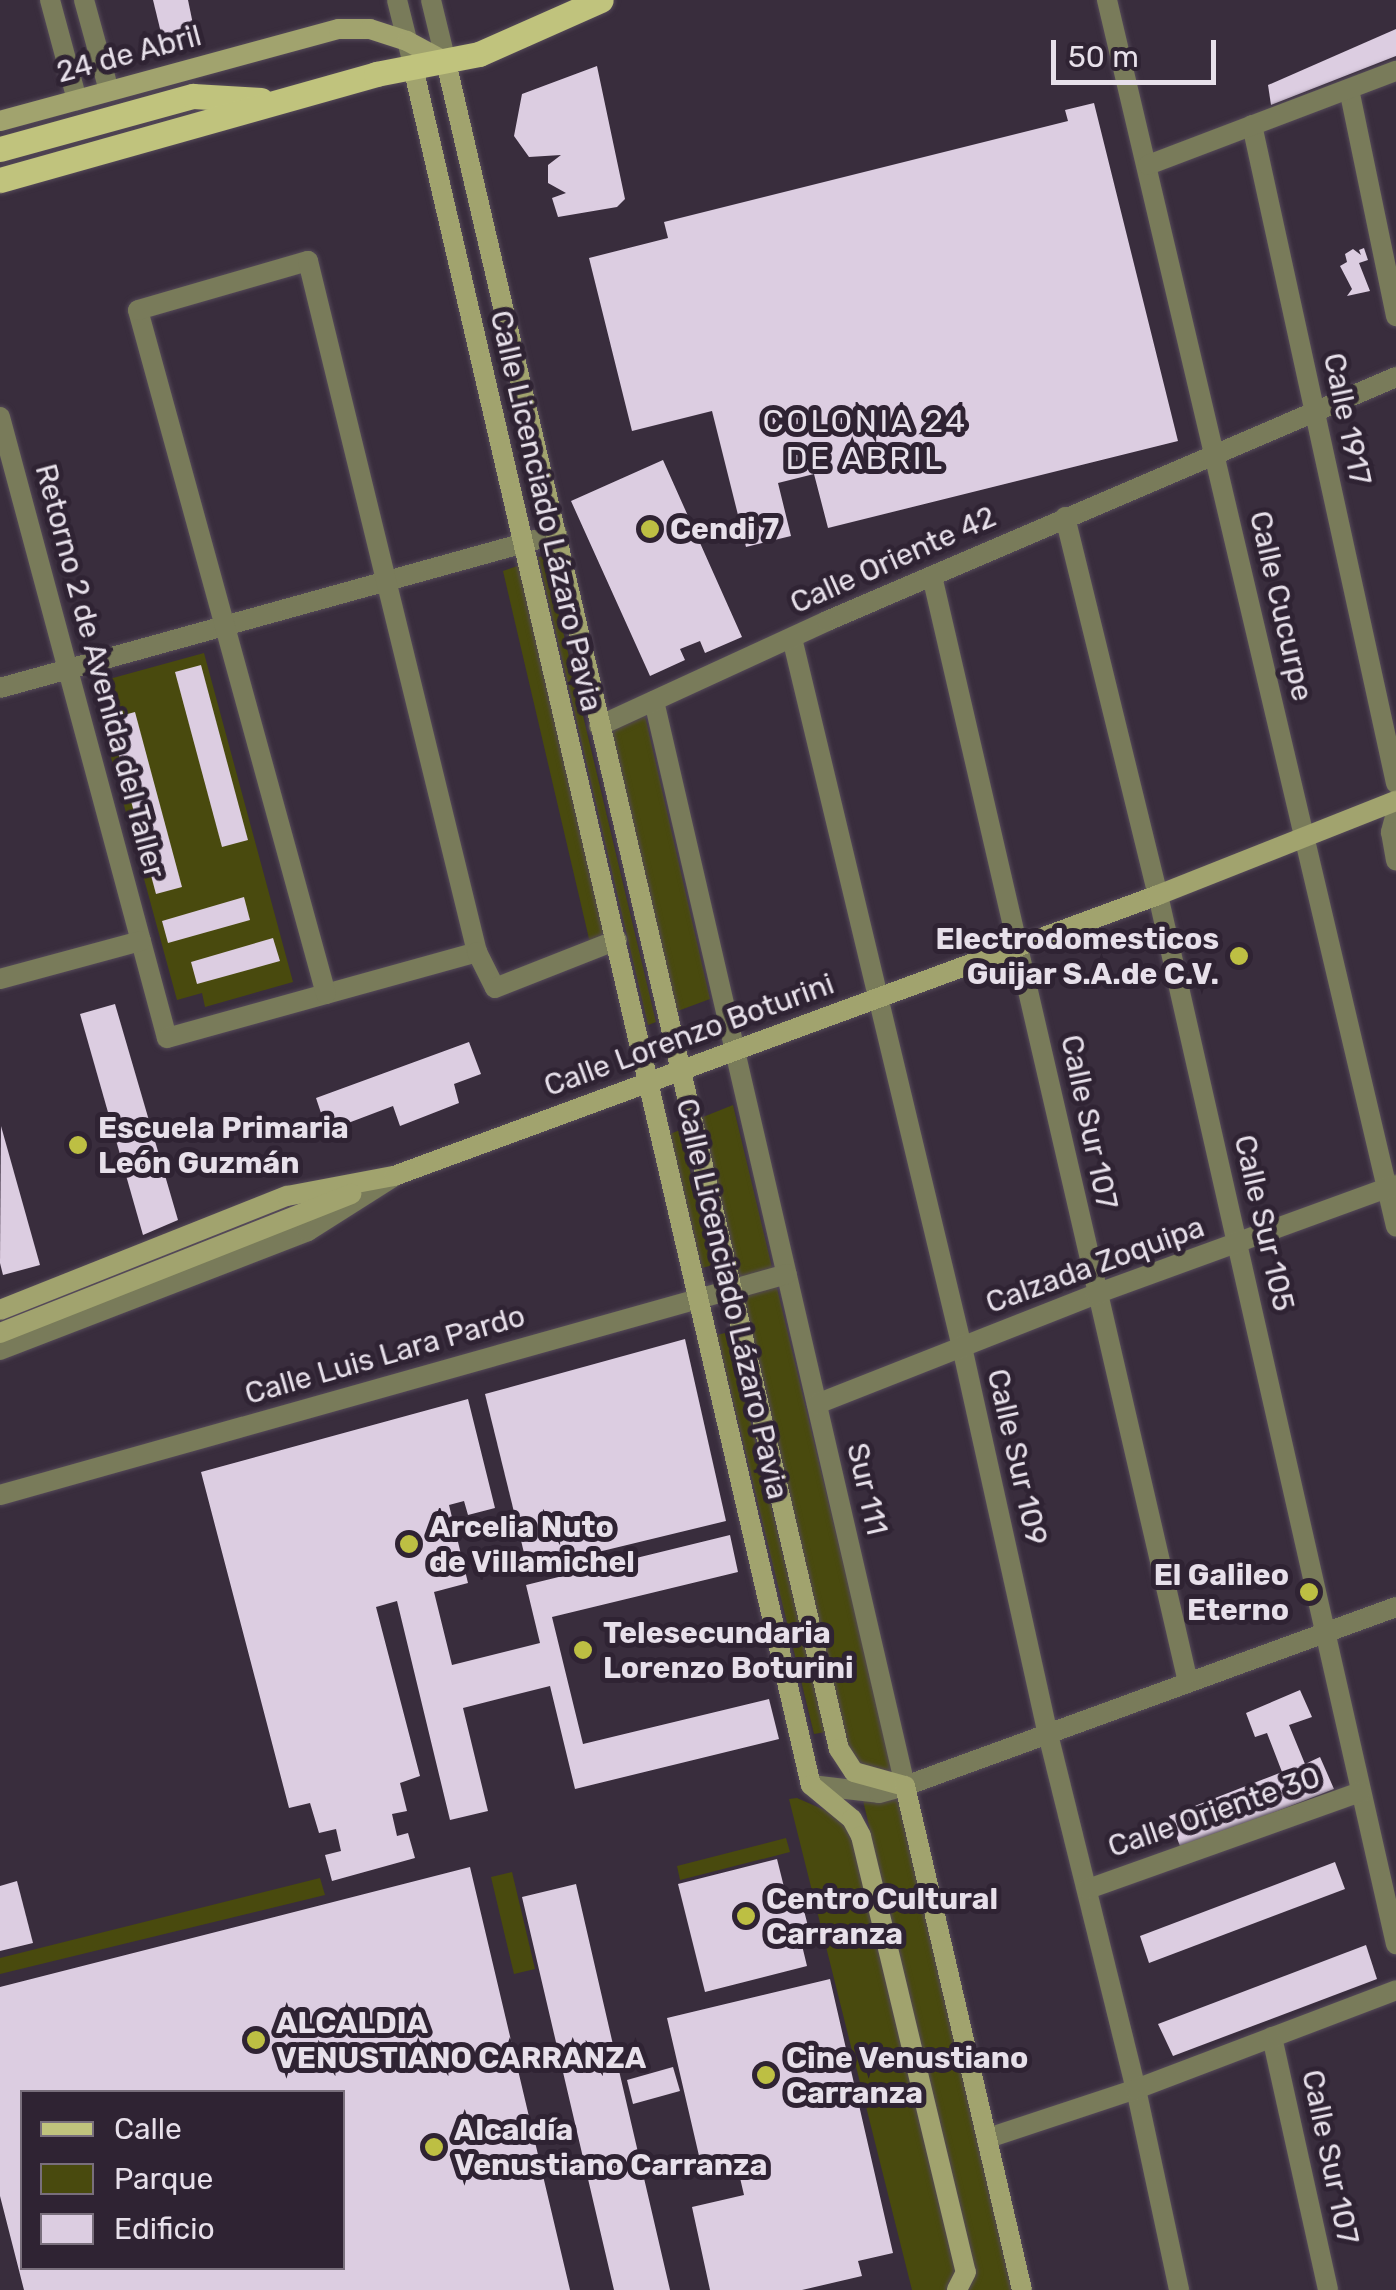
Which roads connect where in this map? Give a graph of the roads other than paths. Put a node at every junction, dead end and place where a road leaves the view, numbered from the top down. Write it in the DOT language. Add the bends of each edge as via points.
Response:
graph roads {
  1 [pos="50,0"];
  2 [pos="84,0"];
  3 [pos="397,0"];
  4 [pos="431,0"];
  5 [pos="1106,0"];
  6 [pos="586,3"];
  7 [pos="407,40"];
  8 [pos="446,62"];
  9 [pos="414,66"];
  10 [pos="1396,72"];
  11 [pos="1349,89"];
  12 [pos="109,91"];
  13 [pos="77,100"];
  14 [pos="281,100"];
  15 [pos="0,121"];
  16 [pos="1252,126"];
  17 [pos="0,149"];
  18 [pos="1148,165"];
  19 [pos="0,180"];
  20 [pos="1396,316"];
  21 [pos="1396,376"];
  22 [pos="1315,412"];
  23 [pos="0,418"];
  24 [pos="1214,454"];
  25 [pos="1065,517"];
  26 [pos="557,534"];
  27 [pos="522,544"];
  28 [pos="932,576"];
  29 [pos="388,580"];
  30 [pos="225,626"];
  31 [pos="792,638"];
  32 [pos="68,669"];
  33 [pos="0,688"];
  34 [pos="654,701"];
  35 [pos="599,726"];
  36 [pos="1396,783"];
  37 [pos="1396,801"];
  38 [pos="1396,813"];
  39 [pos="1305,836"];
  40 [pos="1396,861"];
  41 [pos="1158,895"];
  42 [pos="141,940"];
  43 [pos="616,940"];
  44 [pos="1020,944"];
  45 [pos="478,952"];
  46 [pos="0,979"];
  47 [pos="326,994"];
  48 [pos="878,997"];
  49 [pos="735,1051"];
  50 [pos="681,1069"];
  51 [pos="650,1080"];
  52 [pos="394,1176"];
  53 [pos="1392,1187"];
  54 [pos="1396,1226"];
  55 [pos="1238,1244"];
  56 [pos="786,1274"];
  57 [pos="732,1290"];
  58 [pos="1096,1294"];
  59 [pos="702,1298"];
  60 [pos="0,1310"];
  61 [pos="0,1333"];
  62 [pos="962,1347"];
  63 [pos="0,1350"];
  64 [pos="817,1404"];
  65 [pos="0,1495"];
  66 [pos="1396,1607"];
  67 [pos="1328,1631"];
  68 [pos="1188,1682"];
  69 [pos="1048,1734"];
  70 [pos="812,1786"];
  71 [pos="906,1786"];
  72 [pos="1360,1792"];
  73 [pos="1088,1889"];
  74 [pos="1396,1944"];
  75 [pos="1396,1990"];
  76 [pos="1272,2037"];
  77 [pos="1136,2090"];
  78 [pos="988,2138"];
  79 [pos="957,2290"];
  80 [pos="1022,2290"];
  81 [pos="1179,2290"];
  82 [pos="1328,2290"];
  1 -- 13 [label="street"];
  2 -- 12 [label="street"];
  3 -- 7 [label="street"];
  4 -- 8 [label="street"];
  5 -- 18 [label="street, Calle Cucurpe"];
  6 -- 8 [label="main road" via="479,54"];
  7 -- 8 [label="street, 24 de Abril"];
  7 -- 9 [label="street"];
  7 -- 12 [label="street, 24 de Abril" via="339,29"];
  8 -- 9 [label="main road"];
  8 -- 26 [label="street, Calle Licenciado Lázaro Pavia"];
  9 -- 14 [label="main road"];
  9 -- 27 [label="street, Calle Licenciado Lázaro Pavia"];
  10 -- 11 [label="street"];
  11 -- 16 [label="street"];
  11 -- 20 [label="street"];
  12 -- 13 [label="street, 24 de Abril"];
  13 -- 15 [label="street, 24 de Abril"];
  14 -- 17 [label="main road" via="193,96"];
  14 -- 19 [label="main road"];
  16 -- 18 [label="street"];
  16 -- 22 [label="street, Calle 1917"];
  18 -- 24 [label="street, Calle Cucurpe"];
  21 -- 22 [label="street, Calle Oriente 42"];
  22 -- 24 [label="street, Calle Oriente 42"];
  22 -- 36 [label="street, Calle 1917"];
  23 -- 32 [label="street, Retorno 2 de Avenida del Taller"];
  24 -- 25 [label="street, Calle Oriente 42"];
  24 -- 39 [label="street, Calle Cucurpe"];
  25 -- 28 [label="street, Calle Oriente 42"];
  25 -- 41 [label="street, Calle Sur 105"];
  26 -- 27 [label="street"];
  26 -- 35 [label="street, Calle Licenciado Lázaro Pavia"];
  27 -- 29 [label="street"];
  27 -- 43 [label="street, Calle Licenciado Lázaro Pavia"];
  28 -- 31 [label="street, Calle Oriente 42"];
  28 -- 44 [label="street, Calle Sur 107"];
  29 -- 30 [label="street"];
  29 -- 30 [label="street" via="308,261 138,310"];
  29 -- 45 [label="street"];
  30 -- 32 [label="street"];
  30 -- 47 [label="street"];
  31 -- 34 [label="street, Calle Oriente 42"];
  31 -- 48 [label="street, Calle Sur 109"];
  32 -- 33 [label="street"];
  32 -- 42 [label="street, Retorno 2 de Avenida del Taller"];
  34 -- 35 [label="street, Calle Oriente 42"];
  34 -- 49 [label="street, Sur 111"];
  35 -- 50 [label="street, Calle Licenciado Lázaro Pavia"];
  37 -- 39 [label="street, Calle Lorenzo Boturini"];
  38 -- 40 [label="street"];
  39 -- 41 [label="street, Calle Lorenzo Boturini"];
  39 -- 53 [label="street, Calle Cucurpe"];
  41 -- 44 [label="street, Calle Lorenzo Boturini"];
  41 -- 55 [label="street, Calle Sur 105"];
  42 -- 46 [label="street"];
  42 -- 47 [label="street, Retorno 2 de Avenida del Taller" via="167,1038"];
  43 -- 45 [label="street" via="495,988"];
  43 -- 51 [label="street, Calle Licenciado Lázaro Pavia"];
  44 -- 48 [label="street, Calle Lorenzo Boturini"];
  44 -- 58 [label="street, Calle Sur 107"];
  45 -- 47 [label="street"];
  48 -- 49 [label="street, Calle Lorenzo Boturini"];
  48 -- 62 [label="street, Calle Sur 109"];
  49 -- 50 [label="street, Calle Lorenzo Boturini"];
  49 -- 56 [label="street, Sur 111"];
  50 -- 51 [label="street, Calle Lorenzo Boturini"];
  50 -- 57 [label="street, Calle Licenciado Lázaro Pavia"];
  51 -- 52 [label="street, Calle Lorenzo Boturini"];
  51 -- 59 [label="street, Calle Licenciado Lázaro Pavia"];
  52 -- 60 [label="street, Calle Lorenzo Boturini" via="287,1196"];
  52 -- 61 [label="street"];
  52 -- 63 [label="street" via="308,1232"];
  53 -- 54 [label="street, Calle Cucurpe"];
  53 -- 55 [label="street, Calzada Zoquipa"];
  55 -- 58 [label="street, Calzada Zoquipa"];
  55 -- 67 [label="street, Calle Sur 105"];
  56 -- 57 [label="street, Calle Luis Lara Pardo"];
  56 -- 64 [label="street, Sur 111"];
  57 -- 59 [label="street, Calle Luis Lara Pardo"];
  57 -- 71 [label="street, Calle Licenciado Lázaro Pavia" via="839,1749 854,1772"];
  58 -- 62 [label="street, Calzada Zoquipa"];
  58 -- 68 [label="street, Calle Sur 107"];
  59 -- 65 [label="street, Calle Luis Lara Pardo"];
  59 -- 70 [label="street, Calle Licenciado Lázaro Pavia"];
  62 -- 64 [label="street, Calzada Zoquipa"];
  62 -- 69 [label="street, Calle Sur 109"];
  64 -- 71 [label="street, Sur 111"];
  66 -- 67 [label="street"];
  67 -- 68 [label="street"];
  67 -- 72 [label="street, Calle Sur 105"];
  68 -- 69 [label="street"];
  69 -- 71 [label="street"];
  69 -- 73 [label="street, Calle Sur 109"];
  70 -- 71 [label="street" via="879,1793"];
  70 -- 79 [label="street" via="852,1819 861,1836 966,2272"];
  71 -- 78 [label="street, Sur 111"];
  72 -- 73 [label="street, Calle Oriente 30"];
  72 -- 74 [label="street, Calle Sur 105"];
  73 -- 77 [label="street, Calle Sur 109"];
  75 -- 76 [label="street"];
  76 -- 77 [label="street"];
  76 -- 82 [label="street, Calle Sur 107"];
  77 -- 78 [label="street"];
  77 -- 81 [label="street, Calle Sur 109"];
  78 -- 80 [label="street, Sur 111"];
}
